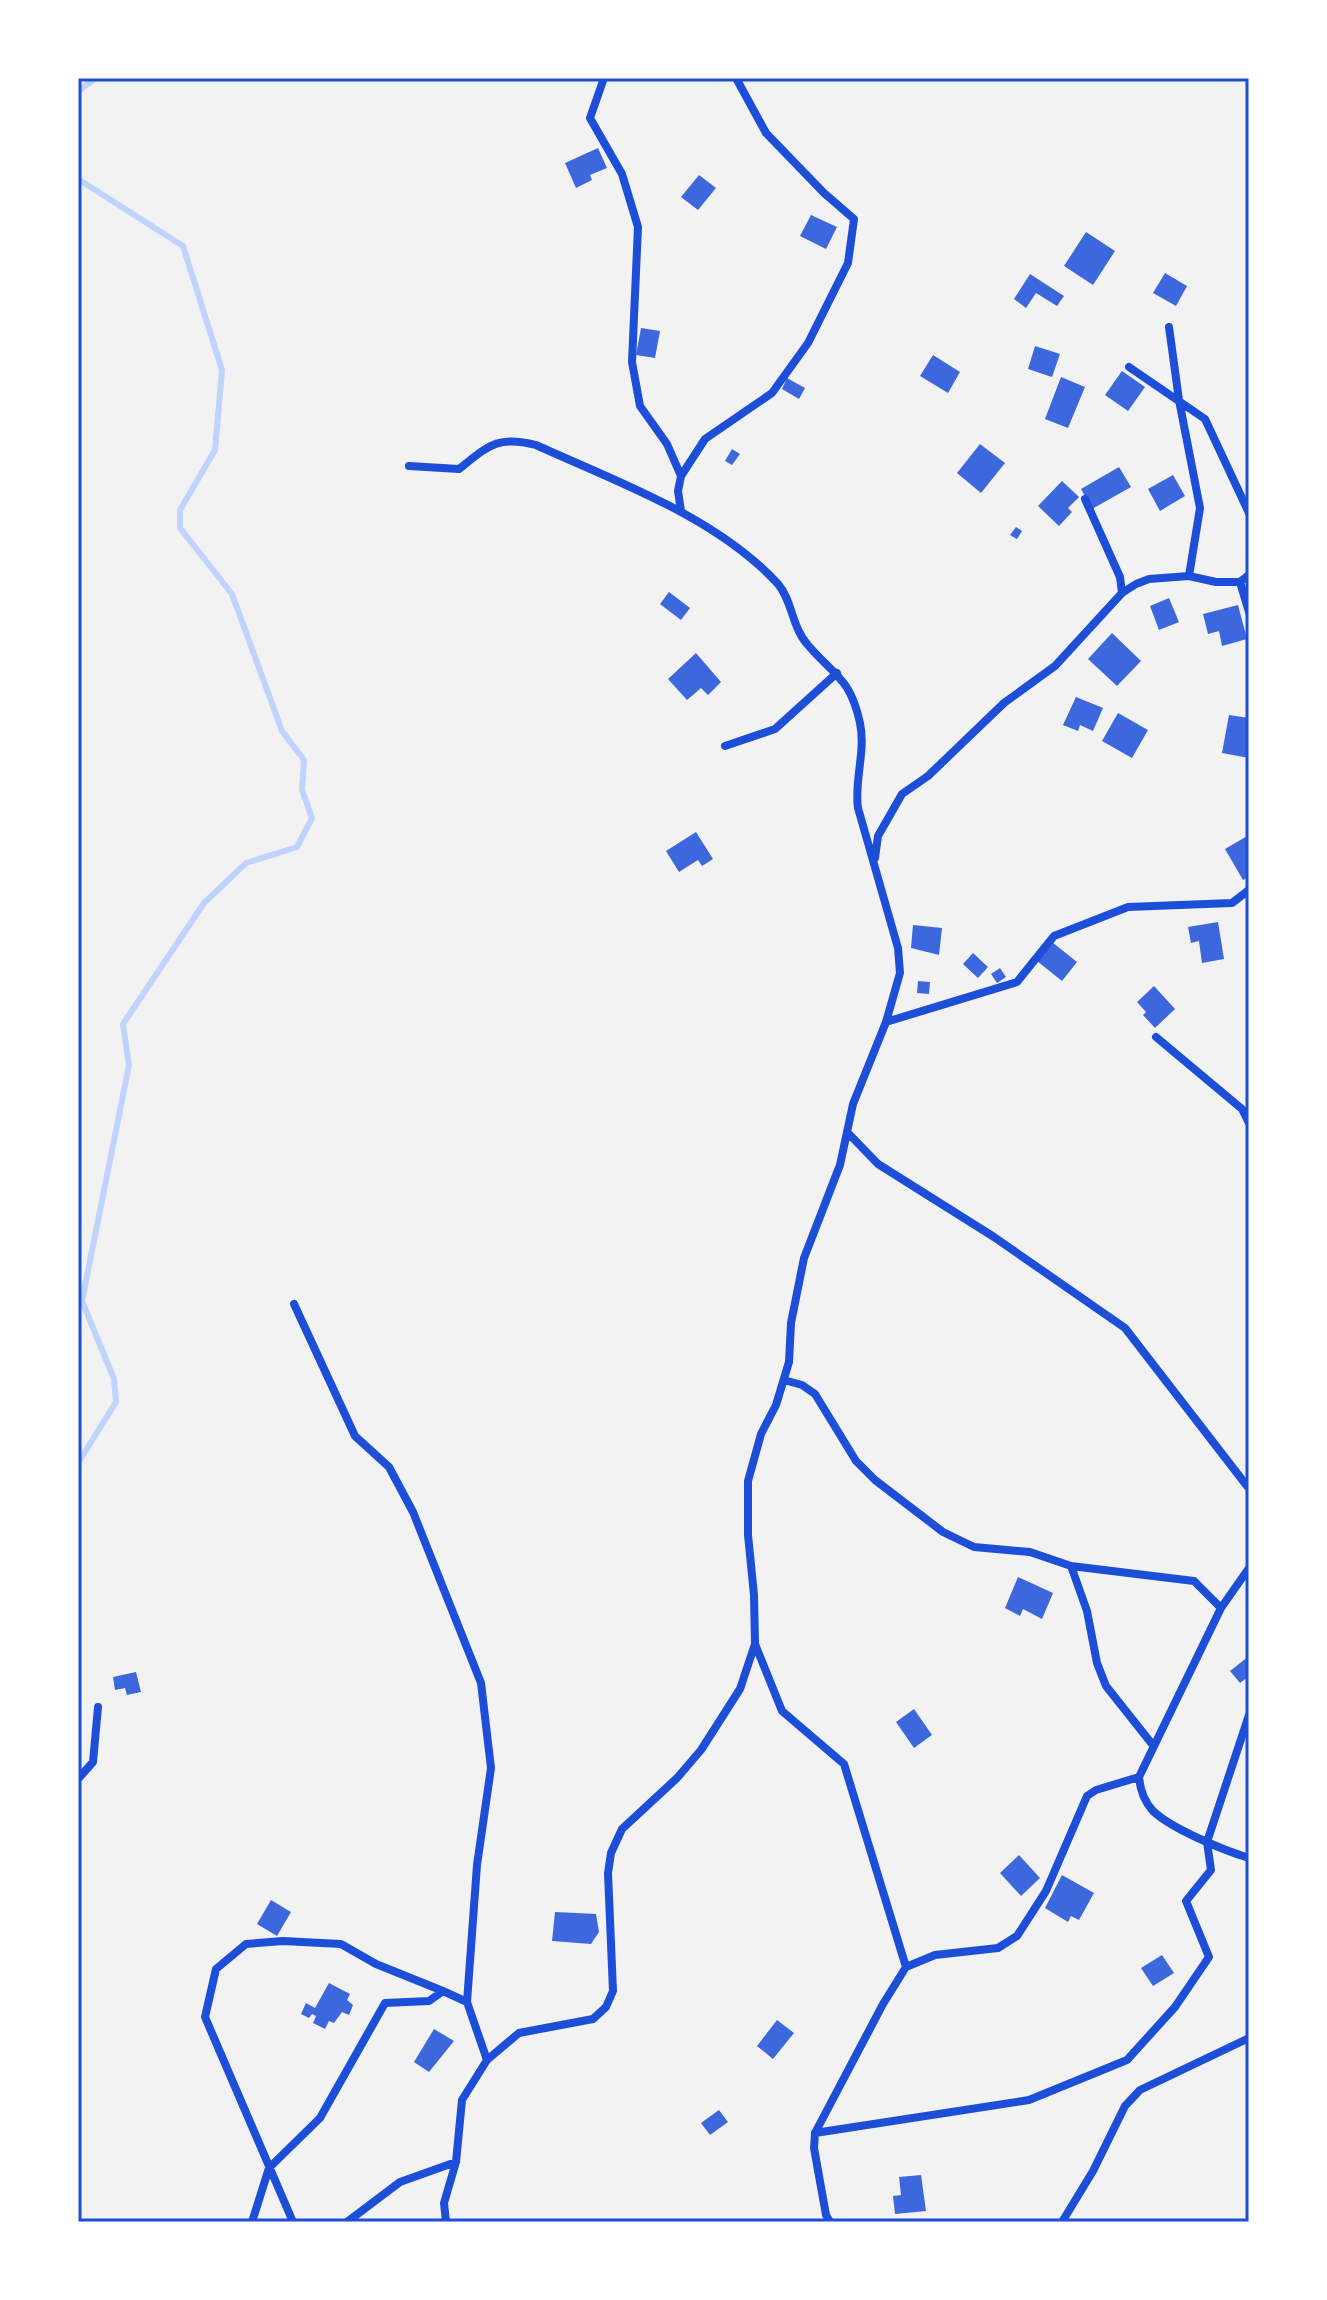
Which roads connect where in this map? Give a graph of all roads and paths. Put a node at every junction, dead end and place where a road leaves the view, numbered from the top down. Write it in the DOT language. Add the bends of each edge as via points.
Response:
graph roads {
  1 [pos="604,78"];
  2 [pos="736,78"];
  3 [pos="1169,327"];
  4 [pos="1129,367"];
  5 [pos="1179,400"];
  6 [pos="409,466"];
  7 [pos="681,476"];
  8 [pos="1085,499"];
  9 [pos="681,511"];
  10 [pos="1249,513"];
  11 [pos="1249,575"];
  12 [pos="1189,576"];
  13 [pos="1240,582"];
  14 [pos="1122,593"];
  15 [pos="1249,612"];
  16 [pos="837,673"];
  17 [pos="725,746"];
  18 [pos="875,859"];
  19 [pos="1249,890"];
  20 [pos="886,1022"];
  21 [pos="1156,1037"];
  22 [pos="1249,1123"];
  23 [pos="848,1133"];
  24 [pos="294,1304"];
  25 [pos="784,1380"];
  26 [pos="1249,1485"];
  27 [pos="1071,1566"];
  28 [pos="1249,1568"];
  29 [pos="1221,1608"];
  30 [pos="755,1644"];
  31 [pos="98,1707"];
  32 [pos="1249,1715"];
  33 [pos="1152,1744"];
  34 [pos="1139,1777"];
  35 [pos="78,1779"];
  36 [pos="1207,1842"];
  37 [pos="1249,1858"];
  38 [pos="906,1967"];
  39 [pos="443,1991"];
  40 [pos="467,2002"];
  41 [pos="1249,2038"];
  42 [pos="487,2060"];
  43 [pos="815,2133"];
  44 [pos="456,2162"];
  45 [pos="269,2168"];
  46 [pos="252,2222"];
  47 [pos="293,2222"];
  48 [pos="347,2222"];
  49 [pos="446,2222"];
  50 [pos="830,2222"];
  51 [pos="1062,2222"];
  1 -- 7 [label="street" via="590,118 622,174 638,227 632,362 640,406 667,444"];
  2 -- 7 [label="street" via="766,133 854,219 853,238 848,263 808,343 772,393 705,439"];
  3 -- 5 [label="street"];
  4 -- 5 [label="street"];
  5 -- 10 [label="street" via="1205,419"];
  5 -- 12 [label="street" via="1200,508"];
  6 -- 9 [label="street" via="459,469 493,442 518,440"];
  7 -- 9 [label="street"];
  8 -- 14 [label="street"];
  9 -- 16 [label="street" via="749,555 781,588 805,642"];
  11 -- 13 [label="street"];
  12 -- 13 [label="street"];
  12 -- 14 [label="street" via="1149,579"];
  13 -- 15 [label="street"];
  14 -- 18 [label="street" via="1055,666 1004,703 902,794 878,836"];
  16 -- 17 [label="street" via="775,729"];
  16 -- 18 [label="street" via="851,693 860,724 863,749 856,796"];
  18 -- 20 [label="street" via="900,973"];
  19 -- 20 [label="street" via="1232,903 1128,907 1054,936 1017,982"];
  20 -- 23 [label="street" via="853,1104"];
  21 -- 22 [label="street" via="1242,1109"];
  23 -- 25 [label="street" via="804,1258"];
  23 -- 26 [label="street" via="878,1164 1125,1328"];
  24 -- 40 [label="street" via="355,1436 389,1467 413,1512 481,1683 491,1768 477,1865"];
  25 -- 27 [label="street" via="815,1394 856,1461 943,1532 974,1547 1030,1552"];
  25 -- 30 [label="street" via="748,1481"];
  27 -- 29 [label="street" via="1194,1581"];
  27 -- 33 [label="street" via="1106,1686"];
  28 -- 29 [label="street"];
  29 -- 33 [label="street"];
  30 -- 38 [label="street" via="782,1711 844,1764"];
  30 -- 42 [label="street" via="740,1689 701,1750 622,1829 611,1853 613,1991 606,2007 593,2019 519,2033"];
  31 -- 35 [label="street" via="93,1762"];
  32 -- 36 [label="street"];
  33 -- 34 [label="street"];
  34 -- 36 [label="street" via="1141,1792 1154,1811"];
  34 -- 38 [label="street" via="1087,1796 1046,1891 1017,1936 998,1948 935,1955"];
  36 -- 37 [label="street"];
  36 -- 43 [label="street" via="1211,1870 1186,1901 1209,1957 1175,2007 1127,2060 1029,2100"];
  38 -- 43 [label="street"];
  39 -- 40 [label="street"];
  39 -- 45 [label="street" via="429,2001 385,2003 320,2118"];
  39 -- 45 [label="street" via="341,1944 246,1944 216,1969 205,2017"];
  40 -- 42 [label="street"];
  41 -- 51 [label="street" via="1140,2090 1125,2106"];
  42 -- 44 [label="street" via="462,2100"];
  43 -- 50 [label="street"];
  44 -- 48 [label="street" via="400,2182"];
  44 -- 49 [label="street" via="444,2203"];
  45 -- 46 [label="street"];
  45 -- 47 [label="street"];
}
